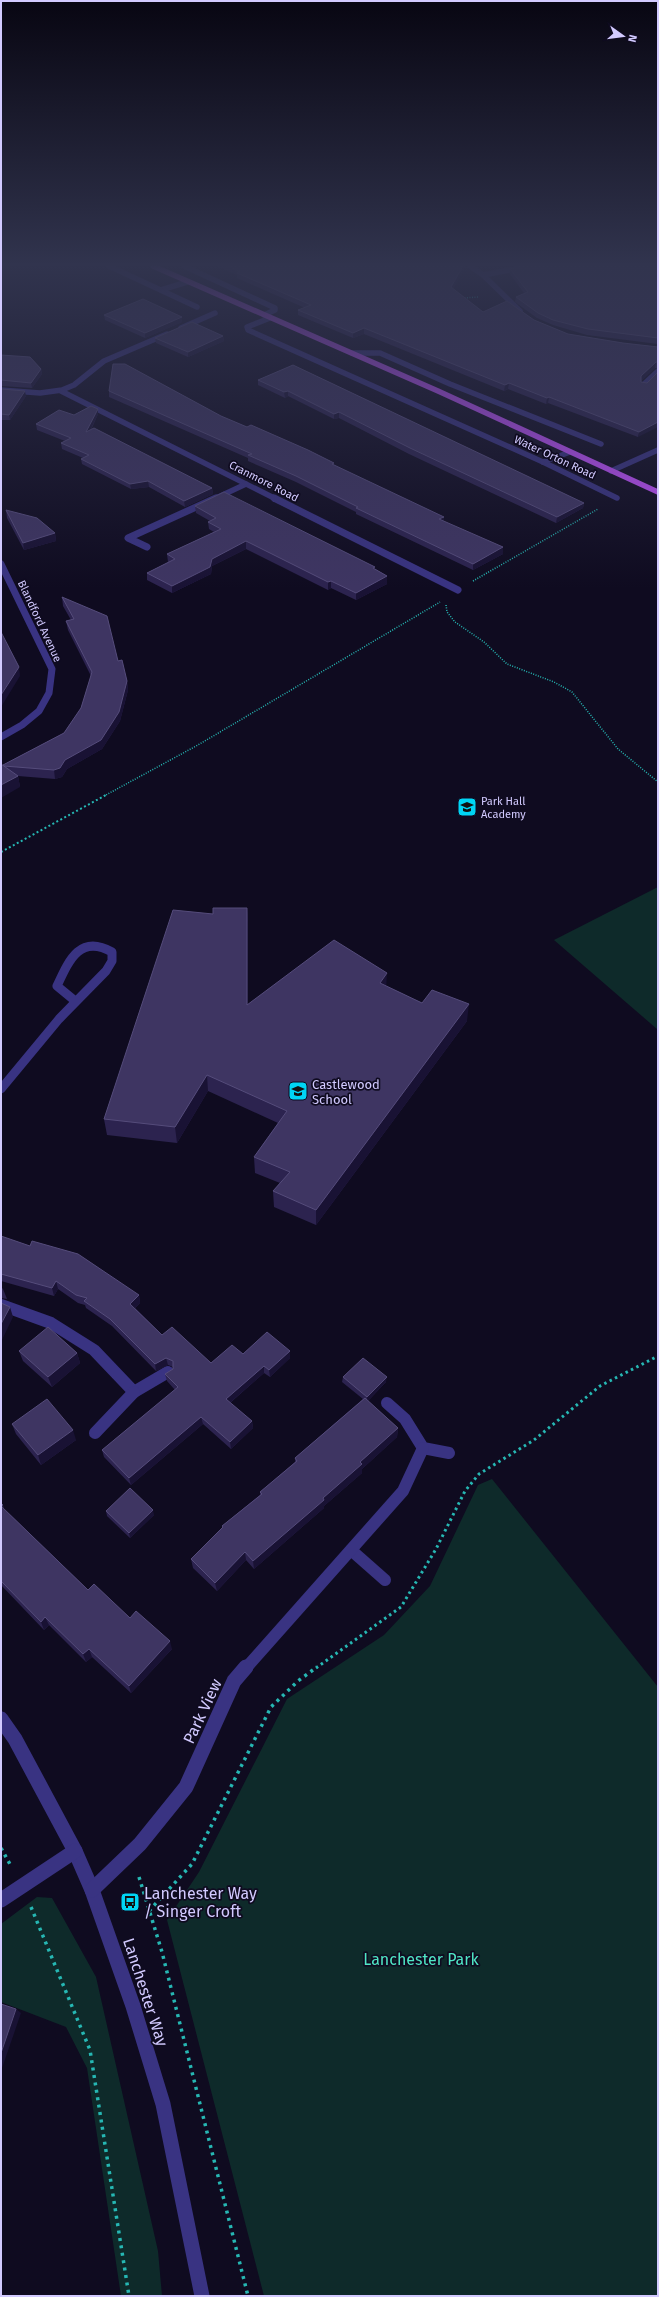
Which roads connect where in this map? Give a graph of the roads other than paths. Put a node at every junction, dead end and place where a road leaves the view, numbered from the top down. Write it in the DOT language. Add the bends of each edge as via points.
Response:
graph roads {
  1 [pos="87,373"];
  2 [pos="345,373"];
  3 [pos="398,373"];
  4 [pos="426,373"];
  5 [pos="656,373"];
  6 [pos="450,384"];
  7 [pos="643,385"];
  8 [pos="1,390"];
  9 [pos="61,391"];
  10 [pos="438,391"];
  11 [pos="601,444"];
  12 [pos="658,450"];
  13 [pos="570,452"];
  14 [pos="543,462"];
  15 [pos="611,471"];
  16 [pos="246,484"];
  17 [pos="658,492"];
  18 [pos="617,498"];
  19 [pos="147,548"];
  20 [pos="1,564"];
  21 [pos="458,590"];
  22 [pos="1,737"];
  23 [pos="74,1000"];
  24 [pos="1,1089"];
  25 [pos="1,1305"];
  26 [pos="168,1372"];
  27 [pos="134,1392"];
  28 [pos="387,1403"];
  29 [pos="95,1433"];
  30 [pos="423,1448"];
  31 [pos="449,1454"];
  32 [pos="351,1550"];
  33 [pos="385,1580"];
  34 [pos="1,1719"];
  35 [pos="75,1851"];
  36 [pos="92,1890"];
  37 [pos="1,1900"];
  38 [pos="202,2296"];
  1 -- 9 [label="street" via="78,384"];
  2 -- 14 [label="street, Water Orton Road"];
  3 -- 10 [label="main road, Water Orton Road"];
  4 -- 6 [label="street"];
  5 -- 7 [label="street"];
  6 -- 10 [label="street"];
  6 -- 11 [label="street"];
  8 -- 9 [label="street" via="44,393"];
  9 -- 16 [label="street, Cranmore Road"];
  10 -- 13 [label="main road, Water Orton Road"];
  12 -- 15 [label="street"];
  13 -- 14 [label="street"];
  13 -- 15 [label="main road, Water Orton Road"];
  14 -- 18 [label="street, Water Orton Road"];
  15 -- 17 [label="main road, Water Orton Road"];
  16 -- 19 [label="street" via="128,538"];
  16 -- 21 [label="street, Cranmore Road"];
  20 -- 22 [label="street, Blandford Avenue" via="52,668 53,684 48,699 38,713 22,726"];
  23 -- 23 [label="street" via="109,969 113,959 112,952 96,945 84,947 71,959 57,986"];
  23 -- 24 [label="street"];
  25 -- 27 [label="street" via="51,1323 94,1350"];
  26 -- 27 [label="street"];
  27 -- 29 [label="street"];
  28 -- 30 [label="street" via="405,1419"];
  30 -- 31 [label="street"];
  30 -- 32 [label="street, Park View" via="403,1490"];
  32 -- 33 [label="street"];
  32 -- 36 [label="street, Park View" via="234,1681 186,1787 131,1852"];
  34 -- 35 [label="street, Lanchester Way" via="15,1739"];
  35 -- 36 [label="street, Lanchester Way"];
  35 -- 37 [label="street"];
  36 -- 38 [label="street, Lanchester Way" via="133,2006 163,2104"];
}
